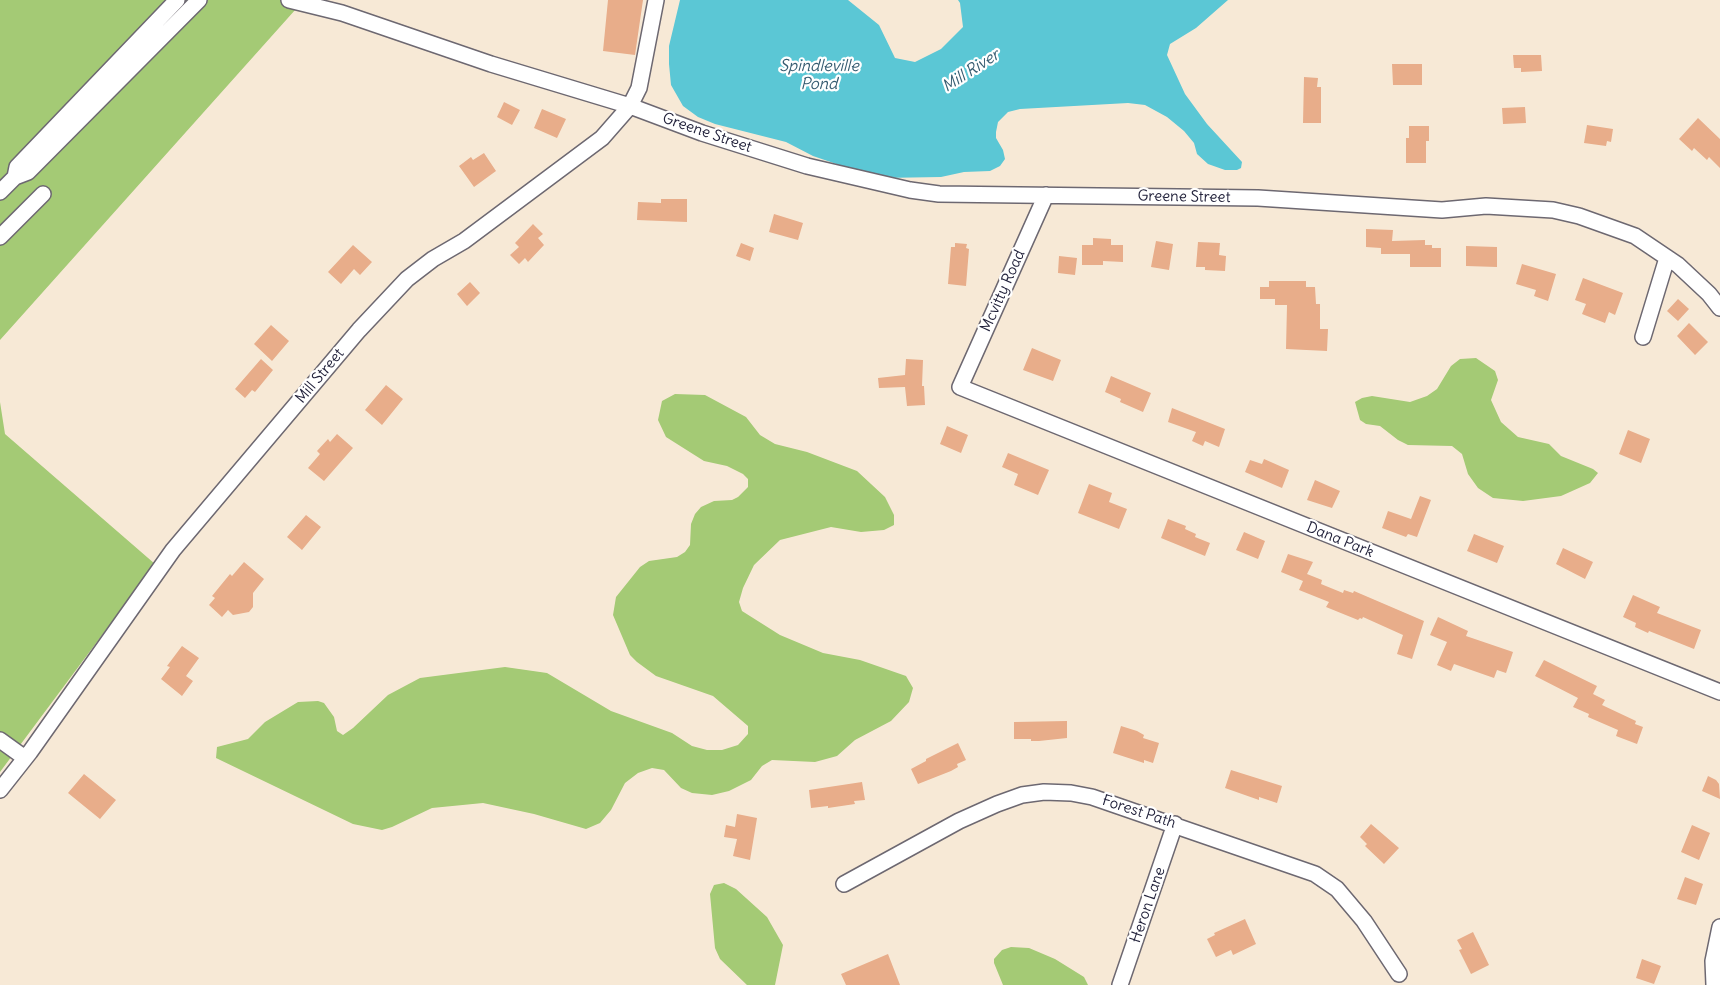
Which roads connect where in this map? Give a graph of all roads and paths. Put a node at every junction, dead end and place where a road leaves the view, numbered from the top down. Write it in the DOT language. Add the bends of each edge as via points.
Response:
graph roads {
  1 [pos="177,0"];
  2 [pos="199,0"];
  3 [pos="289,0"];
  4 [pos="656,0"];
  5 [pos="630,106"];
  6 [pos="15,177"];
  7 [pos="0,192"];
  8 [pos="43,194"];
  9 [pos="1046,195"];
  10 [pos="0,237"];
  11 [pos="1668,258"];
  12 [pos="1720,308"];
  13 [pos="1643,337"];
  14 [pos="960,387"];
  15 [pos="1720,692"];
  16 [pos="0,740"];
  17 [pos="26,758"];
  18 [pos="0,790"];
  19 [pos="1175,824"];
  20 [pos="844,884"];
  21 [pos="1720,927"];
  22 [pos="1399,974"];
  23 [pos="1120,985"];
  24 [pos="1714,985"];
  1 -- 6 [label="street" via="17,167"];
  2 -- 6 [label="street" via="28,172"];
  3 -- 5 [label="street, Greene Street" via="342,13 490,64"];
  4 -- 5 [label="street, Mill Street" via="639,88"];
  5 -- 9 [label="street, Greene Street" via="755,150 873,183 939,194"];
  5 -- 17 [label="street, Mill Street" via="593,145 407,279 359,330 173,550"];
  6 -- 7 [label="street"];
  8 -- 10 [label="street"];
  9 -- 11 [label="street, Greene Street" via="1258,198 1442,210 1525,207 1608,225 1635,236"];
  9 -- 14 [label="street, Mcvitty Road"];
  11 -- 12 [label="street, Greene Street"];
  11 -- 13 [label="street"];
  14 -- 15 [label="street, Dana Park"];
  16 -- 17 [label="street"];
  17 -- 18 [label="street, Mill Street"];
  19 -- 20 [label="street, Forest Path" via="1092,797 1044,792 1022,795 959,821"];
  19 -- 22 [label="street, Forest Path" via="1326,881 1364,921"];
  19 -- 23 [label="street, Heron Lane"];
  21 -- 24 [label="street" via="1713,961"];
}
